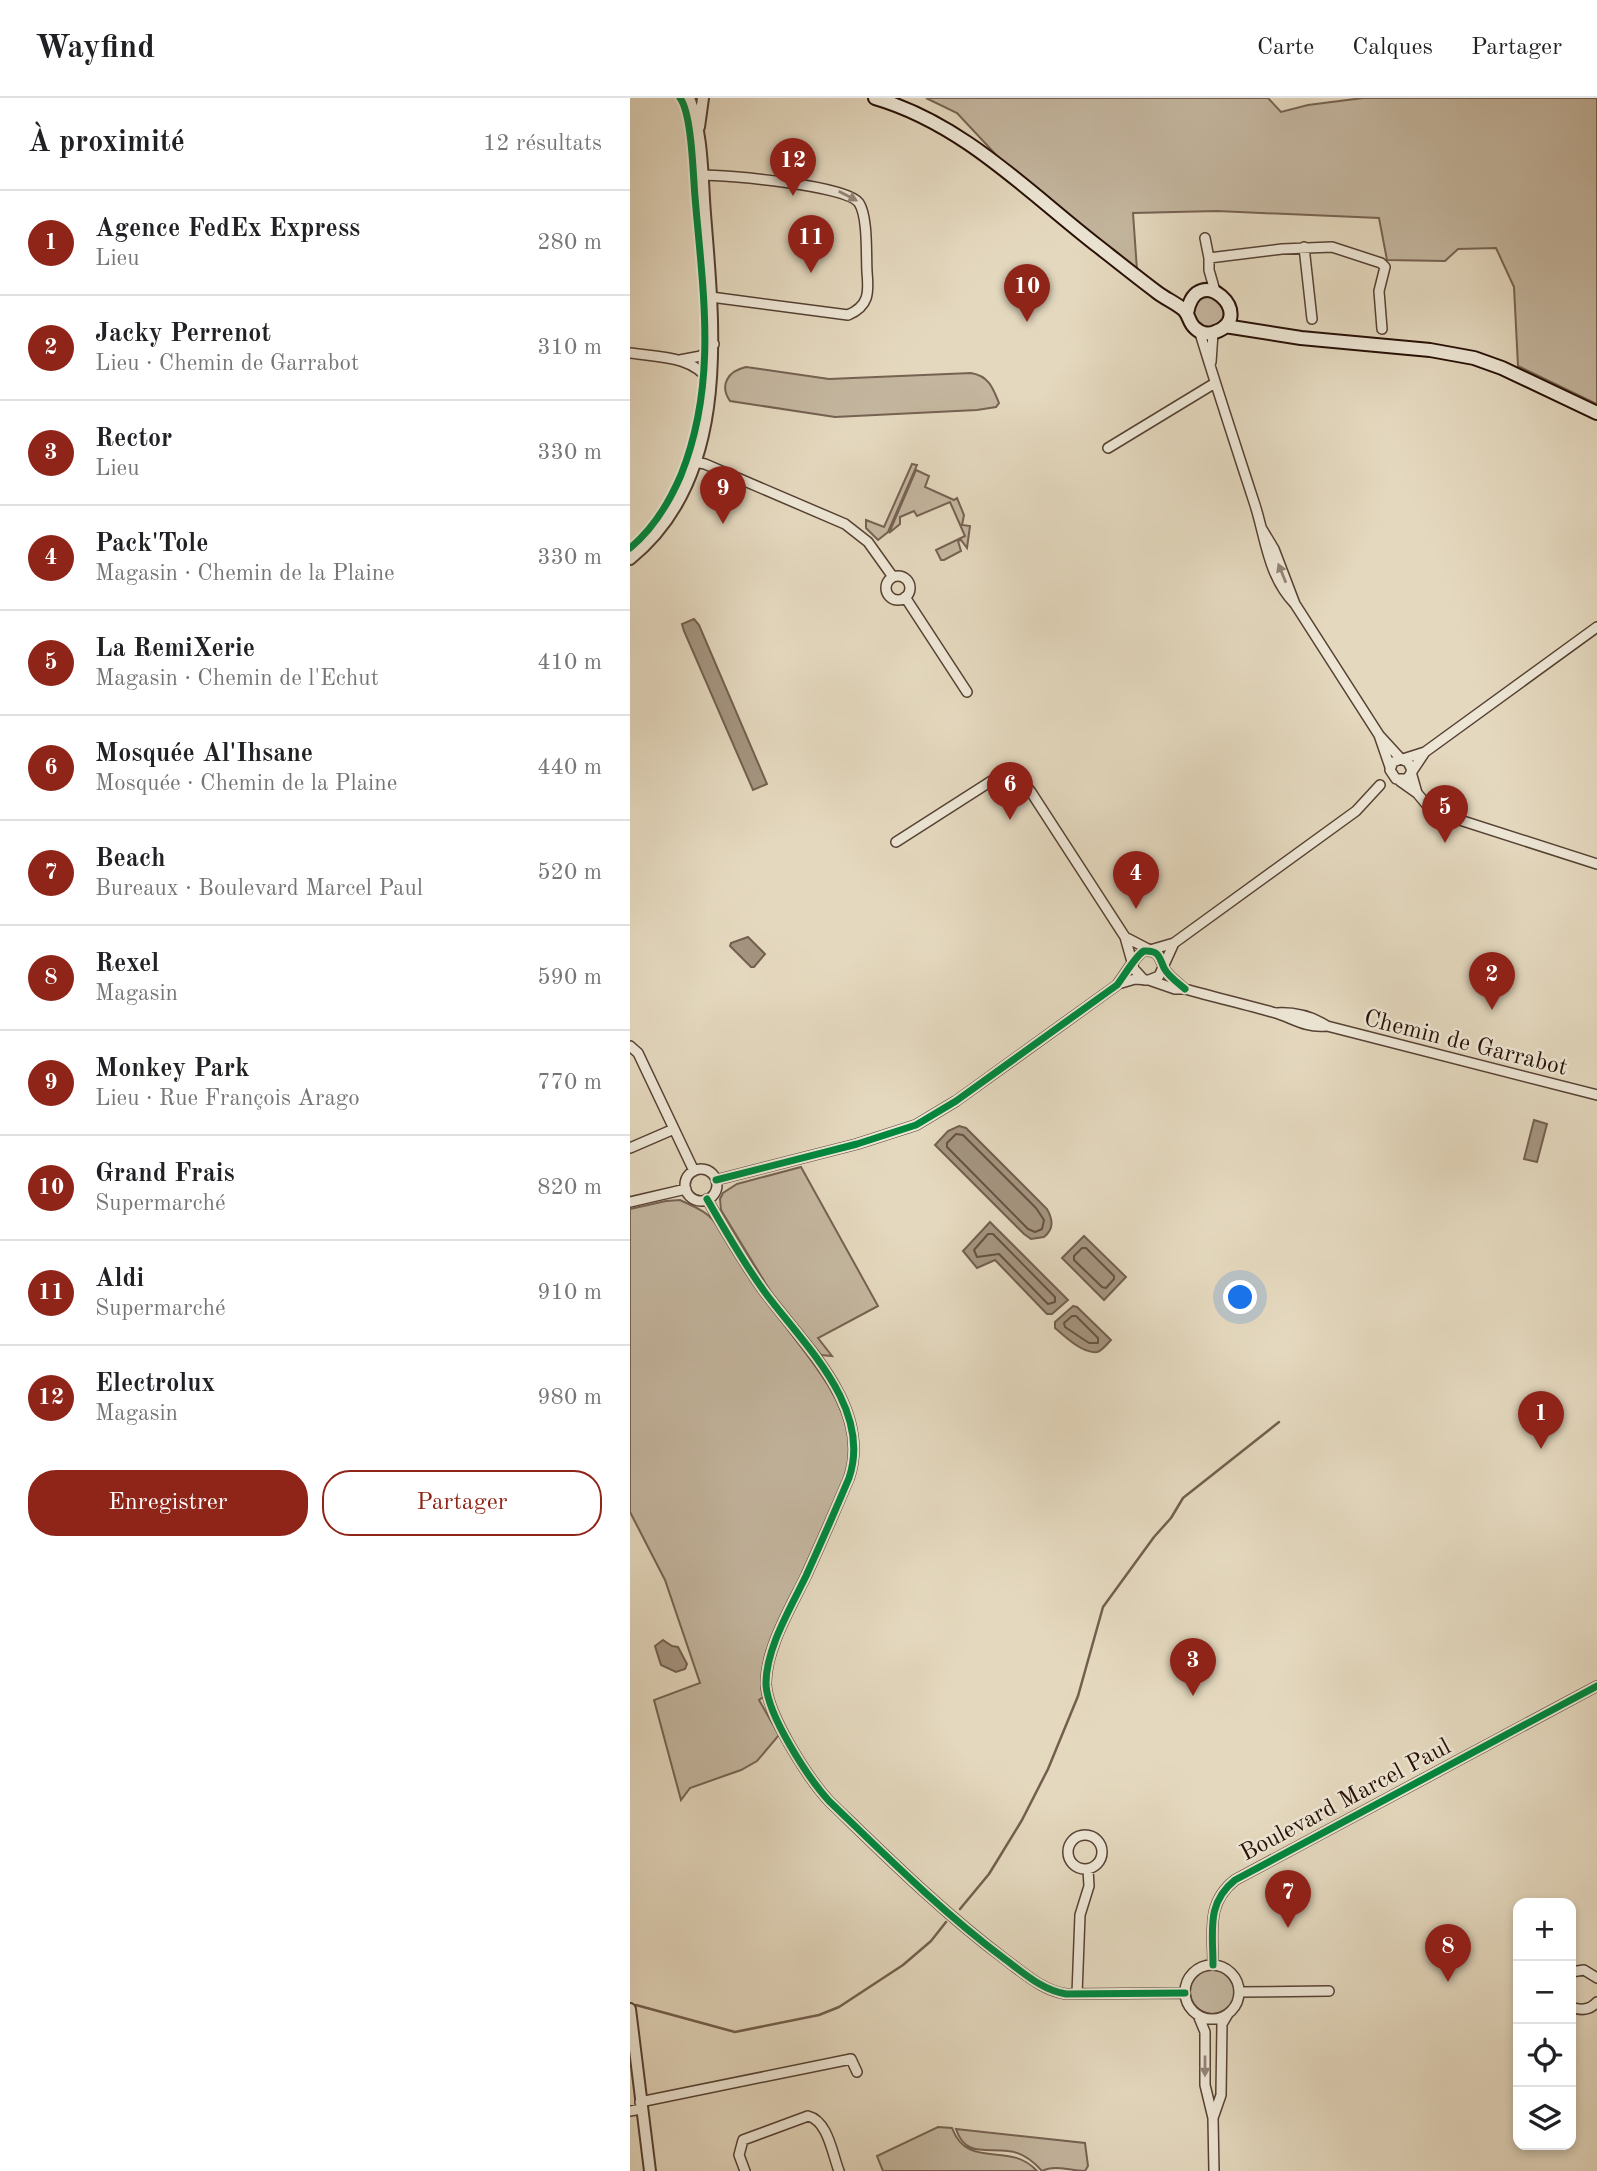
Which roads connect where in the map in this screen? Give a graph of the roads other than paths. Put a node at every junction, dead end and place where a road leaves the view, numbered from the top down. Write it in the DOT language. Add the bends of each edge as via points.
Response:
graph roads {
  1 [pos="689,98"];
  2 [pos="703,98"];
  3 [pos="875,98"];
  4 [pos="698,136"];
  5 [pos="701,175"];
  6 [pos="1205,238"];
  7 [pos="1304,247"];
  8 [pos="1209,258"];
  9 [pos="1147,283"];
  10 [pos="1205,293"];
  11 [pos="711,297"];
  12 [pos="1230,311"];
  13 [pos="1187,313"];
  14 [pos="1312,319"];
  15 [pos="1382,329"];
  16 [pos="1199,330"];
  17 [pos="1219,330"];
  18 [pos="1268,334"];
  19 [pos="714,344"];
  20 [pos="630,353"];
  21 [pos="678,360"];
  22 [pos="1211,367"];
  23 [pos="1216,383"];
  24 [pos="712,385"];
  25 [pos="1597,414"];
  26 [pos="1108,448"];
  27 [pos="695,462"];
  28 [pos="630,559"];
  29 [pos="892,577"];
  30 [pos="905,597"];
  31 [pos="1597,627"];
  32 [pos="967,692"];
  33 [pos="1379,735"];
  34 [pos="1425,752"];
  35 [pos="1402,759"];
  36 [pos="1390,769"];
  37 [pos="1412,771"];
  38 [pos="1398,780"];
  39 [pos="1380,785"];
  40 [pos="1417,793"];
  41 [pos="896,842"];
  42 [pos="1597,864"];
  43 [pos="1125,937"];
  44 [pos="1174,943"];
  45 [pos="1150,950"];
  46 [pos="1133,965"];
  47 [pos="1163,966"];
  48 [pos="1147,980"];
  49 [pos="1117,985"];
  50 [pos="1185,989"];
  51 [pos="630,1046"];
  52 [pos="1597,1095"];
  53 [pos="674,1129"];
  54 [pos="630,1148"];
  55 [pos="694,1171"];
  56 [pos="716,1181"];
  57 [pos="686,1189"];
  58 [pos="707,1199"];
  59 [pos="630,1202"];
  60 [pos="1597,1686"];
  61 [pos="1088,1869"];
  62 [pos="1213,1965"];
  63 [pos="1576,1971"];
  64 [pos="1597,1978"];
  65 [pos="1329,1991"];
  66 [pos="1239,1992"];
  67 [pos="1185,1993"];
  68 [pos="1077,1994"];
  69 [pos="1597,2002"];
  70 [pos="630,2008"];
  71 [pos="1576,2008"];
  72 [pos="1197,2014"];
  73 [pos="1228,2014"];
  74 [pos="857,2072"];
  75 [pos="1207,2095"];
  76 [pos="1221,2095"];
  77 [pos="637,2107"];
  78 [pos="1213,2118"];
  79 [pos="650,2171"];
  80 [pos="745,2171"];
  81 [pos="839,2171"];
  82 [pos="1214,2171"];
  1 -- 4 [label="street"];
  2 -- 4 [label="street"];
  3 -- 9 [label="main road" via="948,129 973,145"];
  4 -- 5 [label="street"];
  5 -- 11 [label="street"];
  5 -- 11 [label="street, one-way" via="733,175 848,194 863,213 869,293 857,312 839,315"];
  6 -- 8 [label="street"];
  7 -- 8 [label="street"];
  7 -- 14 [label="street"];
  7 -- 15 [label="street" via="1332,247 1385,267 1379,291"];
  8 -- 10 [label="street"];
  9 -- 10 [label="main road" via="1186,298"];
  9 -- 13 [label="main road"];
  10 -- 12 [label="main road" via="1224,297"];
  10 -- 13 [label="main road" via="1191,301"];
  11 -- 19 [label="street"];
  12 -- 17 [label="main road"];
  12 -- 18 [label="main road"];
  13 -- 16 [label="main road"];
  16 -- 17 [label="main road"];
  16 -- 22 [label="street"];
  17 -- 18 [label="main road"];
  17 -- 22 [label="street"];
  18 -- 25 [label="main road" via="1474,358"];
  19 -- 21 [label="street" via="701,356"];
  19 -- 24 [label="street"];
  20 -- 21 [label="street"];
  21 -- 24 [label="street" via="702,370"];
  22 -- 23 [label="street"];
  23 -- 26 [label="street"];
  23 -- 33 [label="street" via="1275,576"];
  24 -- 27 [label="street"];
  27 -- 28 [label="street" via="670,514"];
  27 -- 29 [label="street" via="845,524 868,542"];
  29 -- 30 [label="street" via="908,581"];
  29 -- 30 [label="street" via="888,594 894,599"];
  30 -- 32 [label="street"];
  31 -- 34 [label="street"];
  33 -- 35 [label="street"];
  33 -- 36 [label="street"];
  34 -- 35 [label="street"];
  34 -- 37 [label="street"];
  35 -- 36 [label="street"];
  35 -- 37 [label="street"];
  36 -- 38 [label="street"];
  36 -- 39 [label="street"];
  37 -- 38 [label="street" via="1407,779"];
  37 -- 40 [label="street"];
  38 -- 39 [label="street"];
  38 -- 40 [label="street"];
  39 -- 44 [label="street" via="1356,811"];
  40 -- 42 [label="street" via="1438,813"];
  41 -- 43 [label="street" via="996,778 1017,778 1031,792"];
  43 -- 45 [label="street"];
  43 -- 46 [label="street"];
  44 -- 45 [label="street"];
  44 -- 47 [label="street"];
  45 -- 46 [label="street" via="1139,953"];
  45 -- 47 [label="street"];
  46 -- 48 [label="street"];
  46 -- 49 [label="street"];
  47 -- 48 [label="street" via="1159,976"];
  47 -- 50 [label="street"];
  48 -- 49 [label="street"];
  48 -- 50 [label="street, Chemin de Garrabot"];
  49 -- 56 [label="street" via="916,1125"];
  50 -- 52 [label="street, Chemin de Garrabot" via="1302,1024 1327,1026"];
  51 -- 53 [label="street" via="638,1053"];
  53 -- 54 [label="street"];
  53 -- 55 [label="street"];
  55 -- 56 [label="street" via="707,1170"];
  55 -- 57 [label="street" via="687,1177"];
  56 -- 58 [label="street" via="714,1193"];
  57 -- 58 [label="street" via="697,1200"];
  57 -- 59 [label="street"];
  58 -- 68 [label="street" via="753,1275 829,1375 853,1431 849,1478 769,1660 770,1706 823,1794 951,1917 1035,1982 1059,1993"];
  60 -- 62 [label="street, Boulevard Marcel Paul" via="1235,1880 1223,1889 1214,1908"];
  61 -- 68 [label="street" via="1090,1882 1080,1915"];
  62 -- 66 [label="street" via="1234,1976"];
  62 -- 67 [label="street" via="1196,1970"];
  63 -- 64 [label="street" via="1584,1970"];
  65 -- 66 [label="street"];
  66 -- 73 [label="street"];
  67 -- 68 [label="street"];
  67 -- 72 [label="street"];
  69 -- 71 [label="street"];
  70 -- 77 [label="street"];
  72 -- 73 [label="street" via="1213,2019"];
  72 -- 75 [label="street, one-way" via="1205,2032"];
  73 -- 76 [label="street" via="1222,2024"];
  74 -- 77 [label="street" via="851,2059"];
  75 -- 76 [label="street"];
  75 -- 78 [label="street"];
  76 -- 78 [label="street"];
  77 -- 79 [label="street"];
  78 -- 82 [label="street"];
  80 -- 81 [label="street" via="739,2155 743,2140 808,2116 822,2125"];
}
